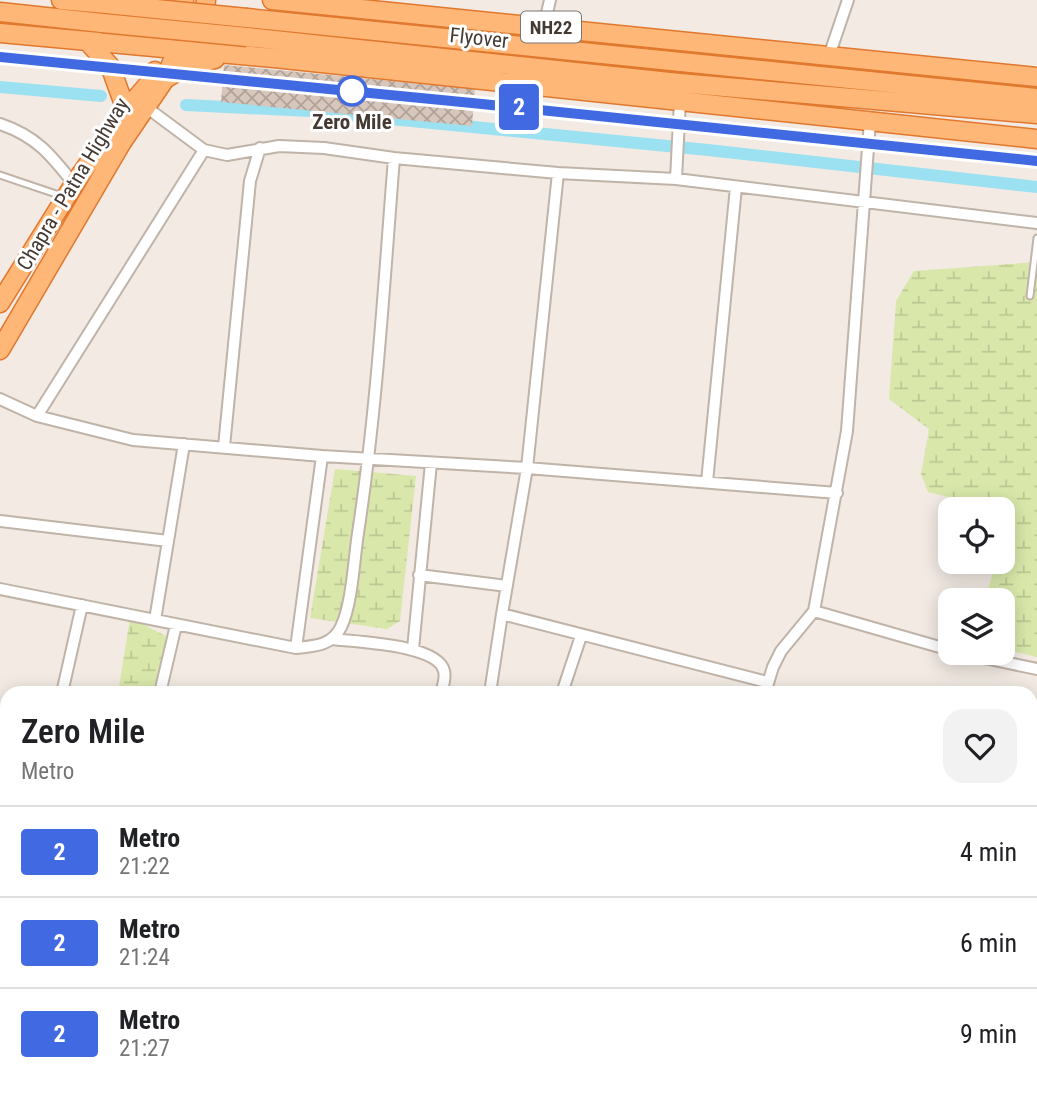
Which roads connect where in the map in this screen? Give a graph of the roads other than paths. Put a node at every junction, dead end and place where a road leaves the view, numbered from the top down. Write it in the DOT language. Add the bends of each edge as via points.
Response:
graph roads {
  1 [pos="61,0"];
  2 [pos="147,0"];
  3 [pos="171,0"];
  4 [pos="184,0"];
  5 [pos="206,0"];
  6 [pos="272,0"];
  7 [pos="550,0"];
  8 [pos="848,0"];
  9 [pos="327,3"];
  10 [pos="383,6"];
  11 [pos="0,12"];
  12 [pos="544,26"];
  13 [pos="0,33"];
  14 [pos="88,42"];
  15 [pos="143,46"];
  16 [pos="174,46"];
  17 [pos="199,52"];
  18 [pos="829,56"];
  19 [pos="274,58"];
  20 [pos="1037,76"];
  21 [pos="165,79"];
  22 [pos="1037,98"];
  23 [pos="680,101"];
  24 [pos="146,107"];
  25 [pos="126,110"];
  26 [pos="1037,114"];
  27 [pos="870,121"];
  28 [pos="0,124"];
  29 [pos="1037,139"];
  30 [pos="260,148"];
  31 [pos="204,150"];
  32 [pos="394,158"];
  33 [pos="558,173"];
  34 [pos="0,175"];
  35 [pos="676,179"];
  36 [pos="736,187"];
  37 [pos="70,190"];
  38 [pos="863,203"];
  39 [pos="1037,223"];
  40 [pos="1037,238"];
  41 [pos="1030,296"];
  42 [pos="2,298"];
  43 [pos="0,350"];
  44 [pos="0,399"];
  45 [pos="37,416"];
  46 [pos="184,444"];
  47 [pos="224,447"];
  48 [pos="322,456"];
  49 [pos="370,458"];
  50 [pos="431,463"];
  51 [pos="527,468"];
  52 [pos="707,482"];
  53 [pos="837,493"];
  54 [pos="0,521"];
  55 [pos="168,541"];
  56 [pos="419,575"];
  57 [pos="507,586"];
  58 [pos="0,589"];
  59 [pos="82,605"];
  60 [pos="814,611"];
  61 [pos="502,614"];
  62 [pos="155,620"];
  63 [pos="176,625"];
  64 [pos="580,636"];
  65 [pos="332,639"];
  66 [pos="938,647"];
  67 [pos="296,648"];
  68 [pos="413,649"];
  69 [pos="1015,664"];
  70 [pos="1037,669"];
  71 [pos="64,686"];
  72 [pos="162,686"];
  73 [pos="443,686"];
  74 [pos="491,686"];
  75 [pos="564,686"];
  76 [pos="759,686"];
  77 [pos="767,686"];
  1 -- 22 [label="highway, Flyover, bridge"];
  2 -- 15 [label="highway"];
  3 -- 16 [label="highway, Chapra - Patna Highway"];
  4 -- 16 [label="highway"];
  5 -- 17 [label="highway"];
  6 -- 9 [label="highway, NH22"];
  7 -- 12 [label="street"];
  8 -- 18 [label="street"];
  9 -- 10 [label="highway, NH22"];
  10 -- 12 [label="highway, NH22"];
  11 -- 26 [label="highway, Flyover, bridge" via="693,84"];
  12 -- 18 [label="highway, NH22"];
  13 -- 14 [label="highway"];
  14 -- 15 [label="highway"];
  14 -- 25 [label="highway" via="110,66"];
  15 -- 16 [label="highway"];
  16 -- 17 [label="highway"];
  16 -- 21 [label="highway, Chapra - Patna Highway"];
  16 -- 25 [label="highway, Chapra - Patna Highway"];
  17 -- 19 [label="highway"];
  18 -- 20 [label="highway, NH22"];
  19 -- 21 [label="highway" via="209,59"];
  19 -- 23 [label="highway"];
  21 -- 24 [label="highway, Chapra - Patna Highway"];
  23 -- 27 [label="highway"];
  23 -- 35 [label="street"];
  24 -- 31 [label="street"];
  24 -- 43 [label="highway, Chapra - Patna Highway"];
  25 -- 37 [label="highway, Chapra - Patna Highway"];
  27 -- 29 [label="highway"];
  27 -- 38 [label="street"];
  28 -- 37 [label="street" via="44,147"];
  30 -- 31 [label="street" via="227,155"];
  30 -- 32 [label="street" via="324,148"];
  30 -- 47 [label="street" via="250,181"];
  31 -- 45 [label="street"];
  32 -- 33 [label="street"];
  32 -- 49 [label="street"];
  33 -- 35 [label="street"];
  33 -- 51 [label="street"];
  34 -- 37 [label="lane"];
  35 -- 36 [label="street"];
  36 -- 38 [label="street"];
  36 -- 52 [label="street"];
  37 -- 42 [label="highway, Chapra - Patna Highway"];
  38 -- 39 [label="street"];
  38 -- 53 [label="street" via="847,431"];
  40 -- 41 [label="lane"];
  44 -- 45 [label="street"];
  45 -- 46 [label="street" via="133,440"];
  46 -- 47 [label="street"];
  46 -- 55 [label="street"];
  47 -- 48 [label="street"];
  48 -- 49 [label="street"];
  48 -- 67 [label="street"];
  49 -- 50 [label="street"];
  49 -- 65 [label="street" via="348,600 341,627"];
  50 -- 51 [label="street"];
  50 -- 56 [label="street"];
  51 -- 52 [label="street"];
  51 -- 57 [label="street"];
  52 -- 53 [label="street"];
  53 -- 60 [label="street"];
  54 -- 55 [label="street"];
  55 -- 62 [label="street"];
  56 -- 57 [label="street"];
  56 -- 68 [label="street"];
  57 -- 61 [label="street"];
  58 -- 59 [label="street"];
  59 -- 62 [label="street"];
  59 -- 71 [label="street"];
  60 -- 66 [label="street"];
  60 -- 77 [label="street" via="781,651"];
  61 -- 64 [label="street"];
  61 -- 74 [label="street"];
  62 -- 63 [label="street"];
  63 -- 67 [label="street"];
  63 -- 72 [label="street"];
  64 -- 75 [label="street"];
  64 -- 76 [label="street"];
  65 -- 67 [label="street" via="319,646"];
  65 -- 68 [label="street"];
  68 -- 73 [label="street" via="440,663"];
  69 -- 70 [label="street"];
}
